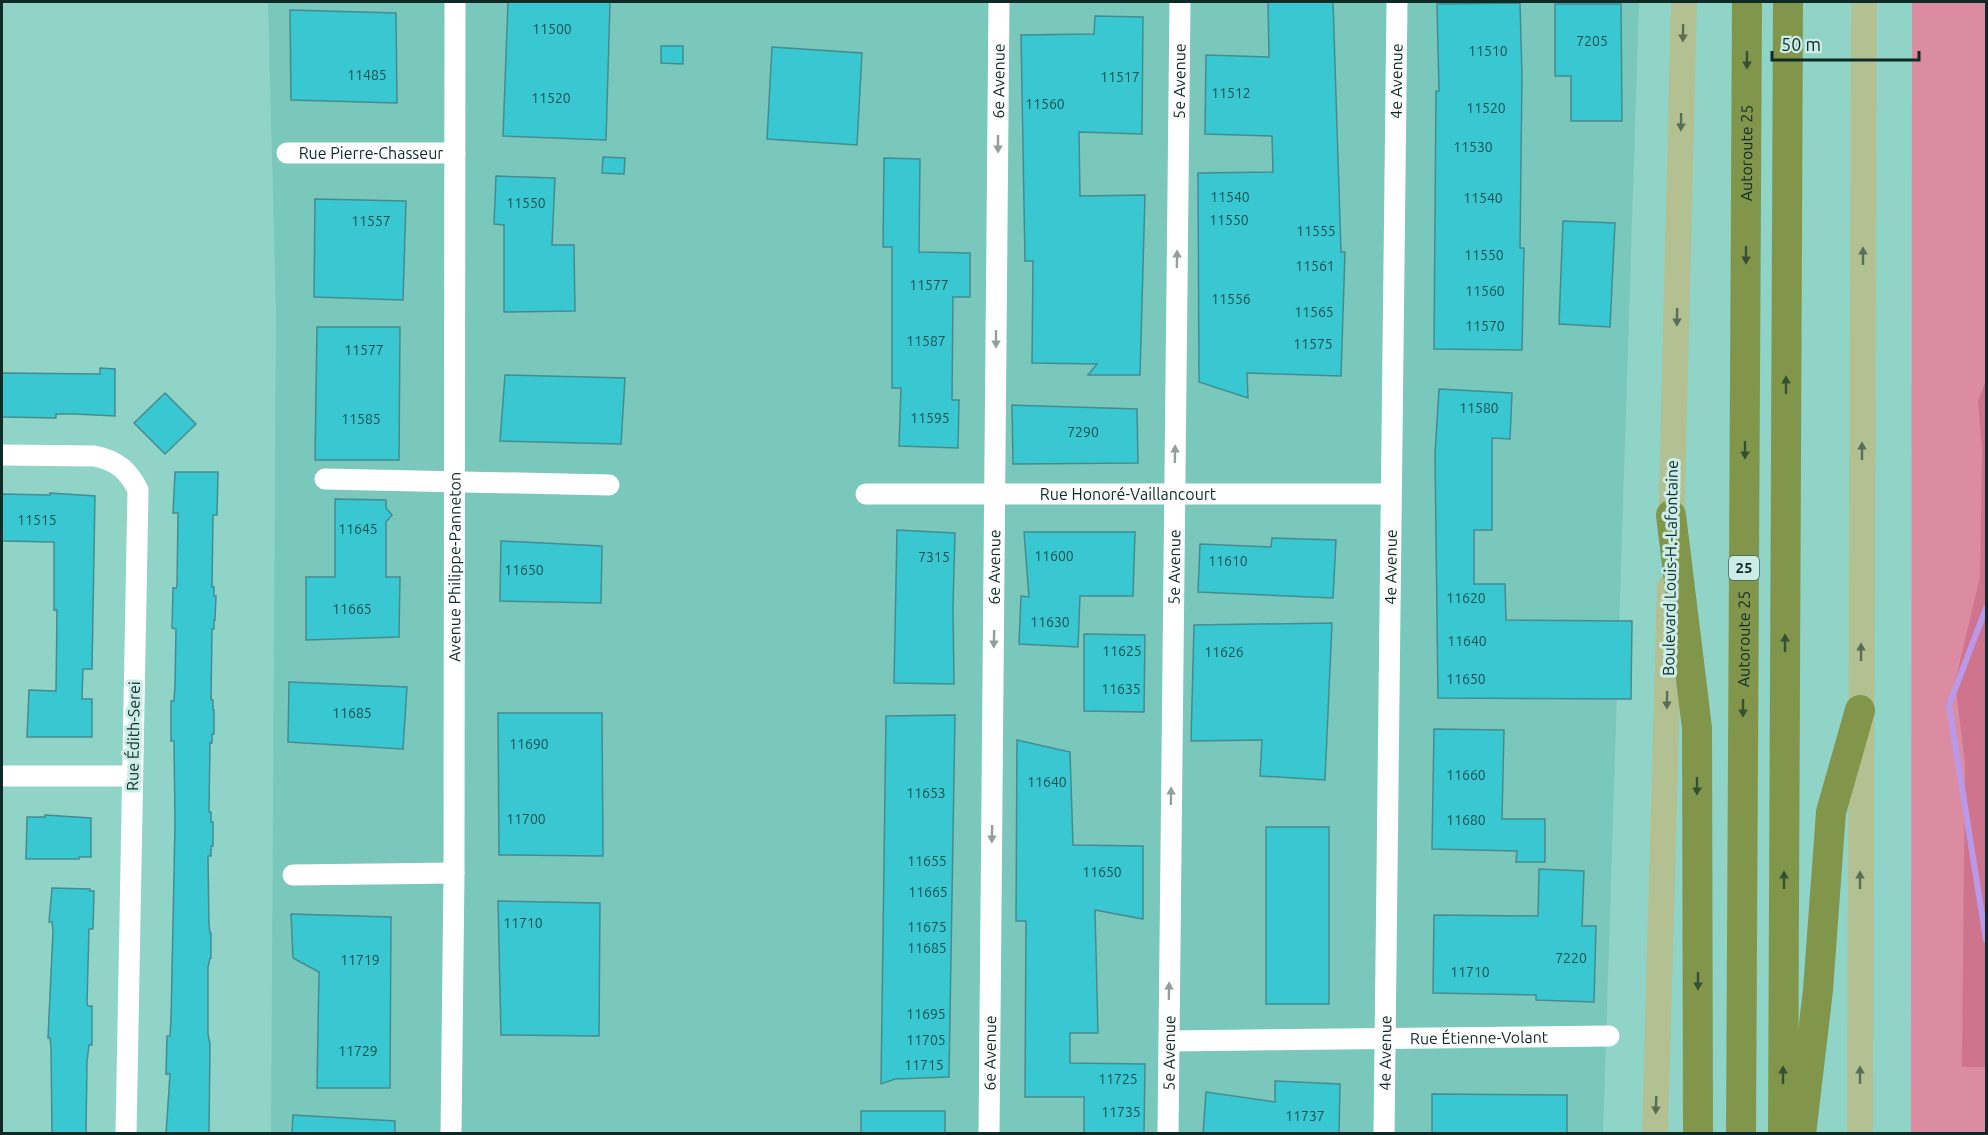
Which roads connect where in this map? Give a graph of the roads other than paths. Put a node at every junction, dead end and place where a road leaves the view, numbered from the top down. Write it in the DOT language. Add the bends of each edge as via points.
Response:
graph roads {
  1 [pos="455,2"];
  2 [pos="999,2"];
  3 [pos="1180,2"];
  4 [pos="1397,2"];
  5 [pos="1684,2"];
  6 [pos="1747,2"];
  7 [pos="1788,2"];
  8 [pos="1864,2"];
  9 [pos="287,153"];
  10 [pos="455,153"];
  11 [pos="2,455"];
  12 [pos="325,479"];
  13 [pos="453,482"];
  14 [pos="609,485"];
  15 [pos="866,494"];
  16 [pos="995,494"];
  17 [pos="1391,494"];
  18 [pos="1174,495"];
  19 [pos="1671,515"];
  20 [pos="1860,710"];
  21 [pos="132,776"];
  22 [pos="2,777"];
  23 [pos="454,873"];
  24 [pos="293,875"];
  25 [pos="1609,1036"];
  26 [pos="1384,1037"];
  27 [pos="1169,1041"];
  28 [pos="126,1134"];
  29 [pos="451,1134"];
  30 [pos="989,1134"];
  31 [pos="1168,1134"];
  32 [pos="1384,1134"];
  33 [pos="1655,1134"];
  34 [pos="1698,1134"];
  35 [pos="1741,1134"];
  36 [pos="1783,1134"];
  37 [pos="1801,1134"];
  38 [pos="1860,1134"];
  1 -- 10 [label="street, Avenue Philippe-Panneton"];
  2 -- 16 [label="street, 6e Avenue, one-way"];
  18 -- 3 [label="street, 5e Avenue, one-way"];
  4 -- 17 [label="street, 4e Avenue"];
  5 -- 19 [label="main road, Boulevard Louis-H.-Lafontaine, one-way"];
  6 -- 35 [label="highway, Autoroute 25 / 25, one-way"];
  36 -- 7 [label="highway, one-way"];
  20 -- 8 [label="main road, one-way"];
  9 -- 10 [label="street, Rue Pierre-Chasseur"];
  10 -- 13 [label="street, Avenue Philippe-Panneton"];
  11 -- 21 [label="street, Rue Édith-Serei" via="109,459 132,477 138,490"];
  12 -- 13 [label="street"];
  13 -- 14 [label="street"];
  13 -- 23 [label="street, Avenue Philippe-Panneton"];
  15 -- 16 [label="street, Rue Honoré-Vaillancourt"];
  16 -- 18 [label="street, Rue Honoré-Vaillancourt"];
  16 -- 30 [label="street, 6e Avenue, one-way"];
  17 -- 18 [label="street, Rue Honoré-Vaillancourt"];
  17 -- 26 [label="street, 4e Avenue"];
  27 -- 18 [label="street, 5e Avenue, one-way"];
  19 -- 33 [label="main road, Boulevard Louis-H.-Lafontaine, one-way"];
  19 -- 34 [label="highway, one-way" via="1697,728"];
  20 -- 37 [label="highway" via="1832,812 1818,990"];
  38 -- 20 [label="main road, one-way"];
  21 -- 22 [label="street"];
  21 -- 28 [label="street, Rue Édith-Serei"];
  23 -- 24 [label="street"];
  23 -- 29 [label="street, Avenue Philippe-Panneton"];
  25 -- 26 [label="street, Rue Étienne-Volant"];
  26 -- 27 [label="street, Rue Étienne-Volant"];
  26 -- 32 [label="street, 4e Avenue"];
  27 -- 31 [label="street, 5e Avenue"];
}
